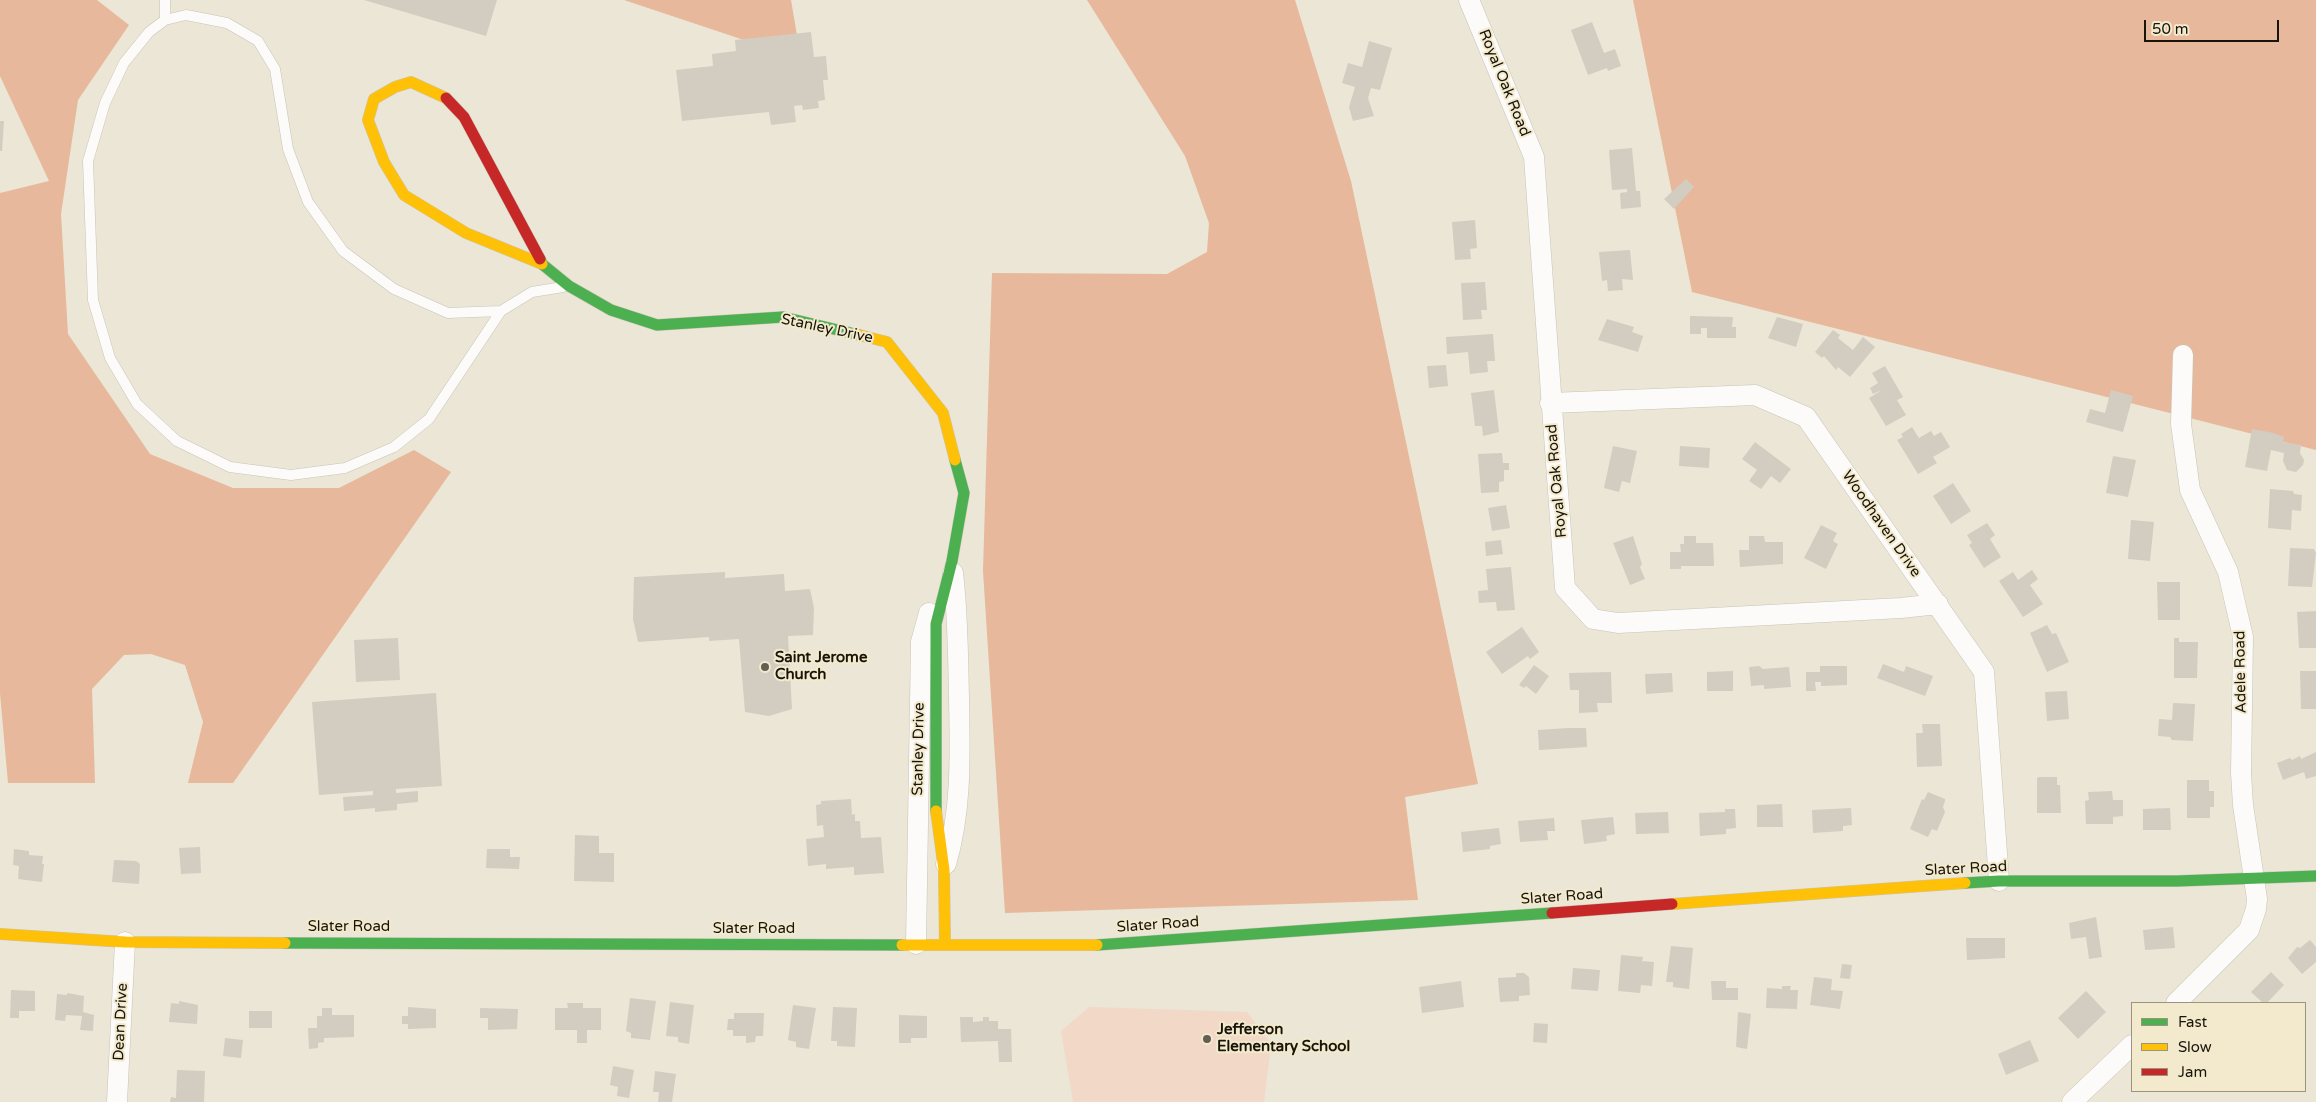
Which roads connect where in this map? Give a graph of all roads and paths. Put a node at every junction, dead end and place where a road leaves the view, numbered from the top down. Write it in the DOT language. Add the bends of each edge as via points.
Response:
graph roads {
  1 [pos="165,0"];
  2 [pos="1469,0"];
  3 [pos="165,20"];
  4 [pos="542,264"];
  5 [pos="569,286"];
  6 [pos="501,311"];
  7 [pos="2183,355"];
  8 [pos="1550,403"];
  9 [pos="952,561"];
  10 [pos="1938,604"];
  11 [pos="944,870"];
  12 [pos="2316,876"];
  13 [pos="2254,879"];
  14 [pos="1999,882"];
  15 [pos="0,934"];
  16 [pos="125,942"];
  17 [pos="916,944"];
  18 [pos="945,944"];
  19 [pos="2177,1002"];
  20 [pos="2131,1045"];
  21 [pos="117,1102"];
  22 [pos="2072,1102"];
  1 -- 3 [label="lane"];
  2 -- 8 [label="street, Royal Oak Road" via="1534,157"];
  3 -- 6 [label="lane" via="186,16 227,23 258,40 275,69 288,150 308,202 343,250 394,289 448,313"];
  3 -- 6 [label="lane" via="149,32 124,64 106,103 88,161 93,300 110,358 137,404 177,442 230,467 291,475 345,468 394,447 428,418"];
  4 -- 4 [label="main road, Stanley Drive" via="464,117 449,100 412,82 374,99 368,120 384,162 404,195 466,233"];
  4 -- 5 [label="main road, Stanley Drive"];
  5 -- 6 [label="lane" via="532,292"];
  5 -- 9 [label="main road, Stanley Drive" via="611,310 657,325 783,317 887,342 943,414 964,493"];
  7 -- 13 [label="street, Adele Road" via="2182,424 2190,490 2228,572 2243,637 2241,773"];
  8 -- 10 [label="street, Woodhaven Drive" via="1755,395 1806,417"];
  8 -- 10 [label="street, Royal Oak Road" via="1565,588 1593,620 1618,623"];
  9 -- 11 [label="street, Stanley Drive" via="957,606 960,769 955,836"];
  9 -- 17 [label="street, Stanley Drive" via="934,598 921,642"];
  10 -- 14 [label="street, Woodhaven Drive" via="1984,672"];
  11 -- 18 [label="main road, Stanley Drive"];
  12 -- 13 [label="main road, Slater Road"];
  13 -- 14 [label="main road, Slater Road"];
  13 -- 19 [label="street, Adele Road" via="2256,910 2249,930"];
  14 -- 18 [label="main road, Slater Road" via="1079,946"];
  15 -- 16 [label="main road, Slater Road"];
  16 -- 17 [label="main road, Slater Road"];
  16 -- 21 [label="street, Dean Drive"];
  17 -- 18 [label="main road, Slater Road"];
  20 -- 22 [label="street"];
}
